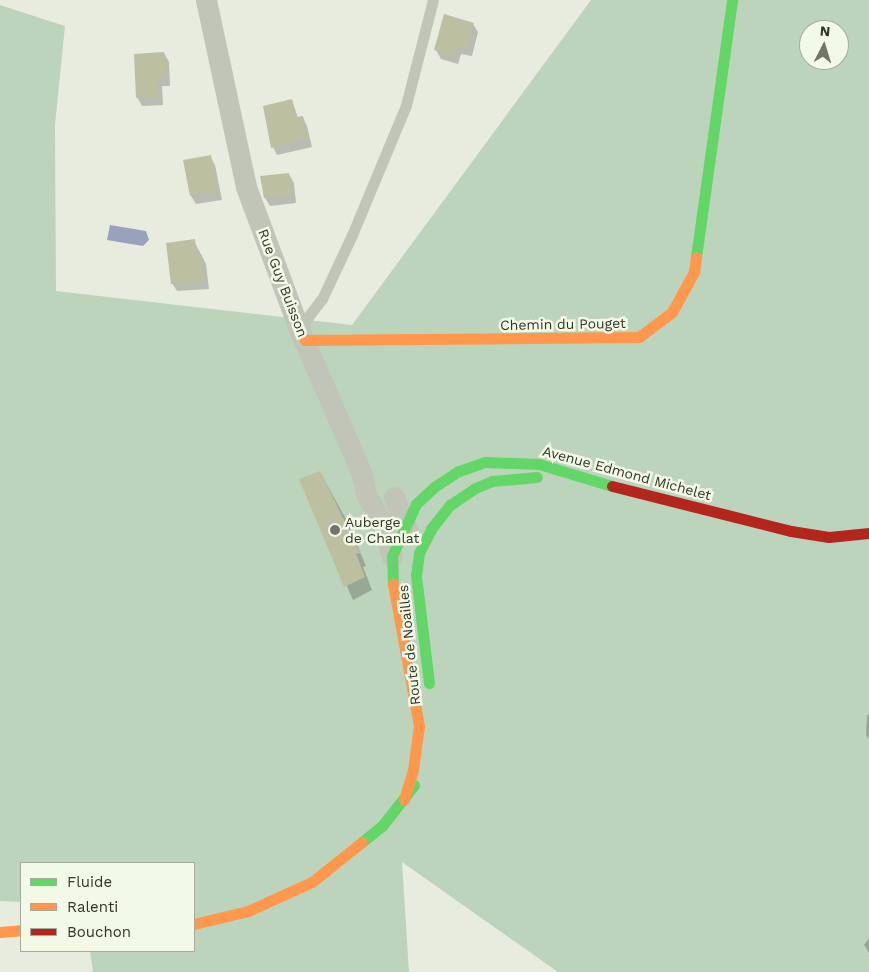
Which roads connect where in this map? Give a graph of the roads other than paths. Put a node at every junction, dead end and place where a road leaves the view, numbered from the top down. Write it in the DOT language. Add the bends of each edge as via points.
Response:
graph roads {
  1 [pos="206,0"];
  2 [pos="433,0"];
  3 [pos="732,0"];
  4 [pos="302,334"];
  5 [pos="362,474"];
  6 [pos="579,478"];
  7 [pos="434,487"];
  8 [pos="394,497"];
  9 [pos="381,522"];
  10 [pos="435,522"];
  11 [pos="405,527"];
  12 [pos="869,533"];
  13 [pos="392,556"];
  14 [pos="429,687"];
  15 [pos="431,722"];
  16 [pos="404,800"];
  17 [pos="195,924"];
  18 [pos="20,930"];
  19 [pos="0,932"];
  1 -- 4 [label="street, Rue Guy Buisson" via="246,187"];
  2 -- 4 [label="lane" via="402,114 333,275"];
  3 -- 4 [label="main road, Chemin du Pouget" via="694,272 672,312 639,337"];
  4 -- 5 [label="street, Rue Guy Buisson"];
  5 -- 8 [label="street" via="377,488"];
  5 -- 9 [label="street, Rue Guy Buisson" via="366,494"];
  6 -- 7 [label="main road, Avenue Edmond Michelet" via="564,470 508,460 485,462 468,468"];
  6 -- 10 [label="main road, Route de Noailles" via="525,476 492,481 450,505"];
  6 -- 12 [label="main road, Avenue Edmond Michelet" via="791,532 829,536"];
  7 -- 8 [label="street" via="412,497"];
  7 -- 11 [label="main road, Avenue Edmond Michelet" via="416,504"];
  8 -- 11 [label="street"];
  9 -- 11 [label="street"];
  9 -- 13 [label="street, Rue Guy Buisson"];
  10 -- 11 [label="street" via="416,531"];
  10 -- 14 [label="main road, Route de Noailles" via="419,553 416,575"];
  11 -- 13 [label="main road, Route de Noailles"];
  11 -- 14 [label="street" via="405,594"];
  13 -- 16 [label="main road, Route de Noailles" via="394,601 417,705 413,770"];
  15 -- 16 [label="main road, Route de Noailles" via="430,743 422,774"];
  16 -- 17 [label="main road, Route de Noailles" via="364,844 312,882 248,911"];
  18 -- 19 [label="main road"];
}
